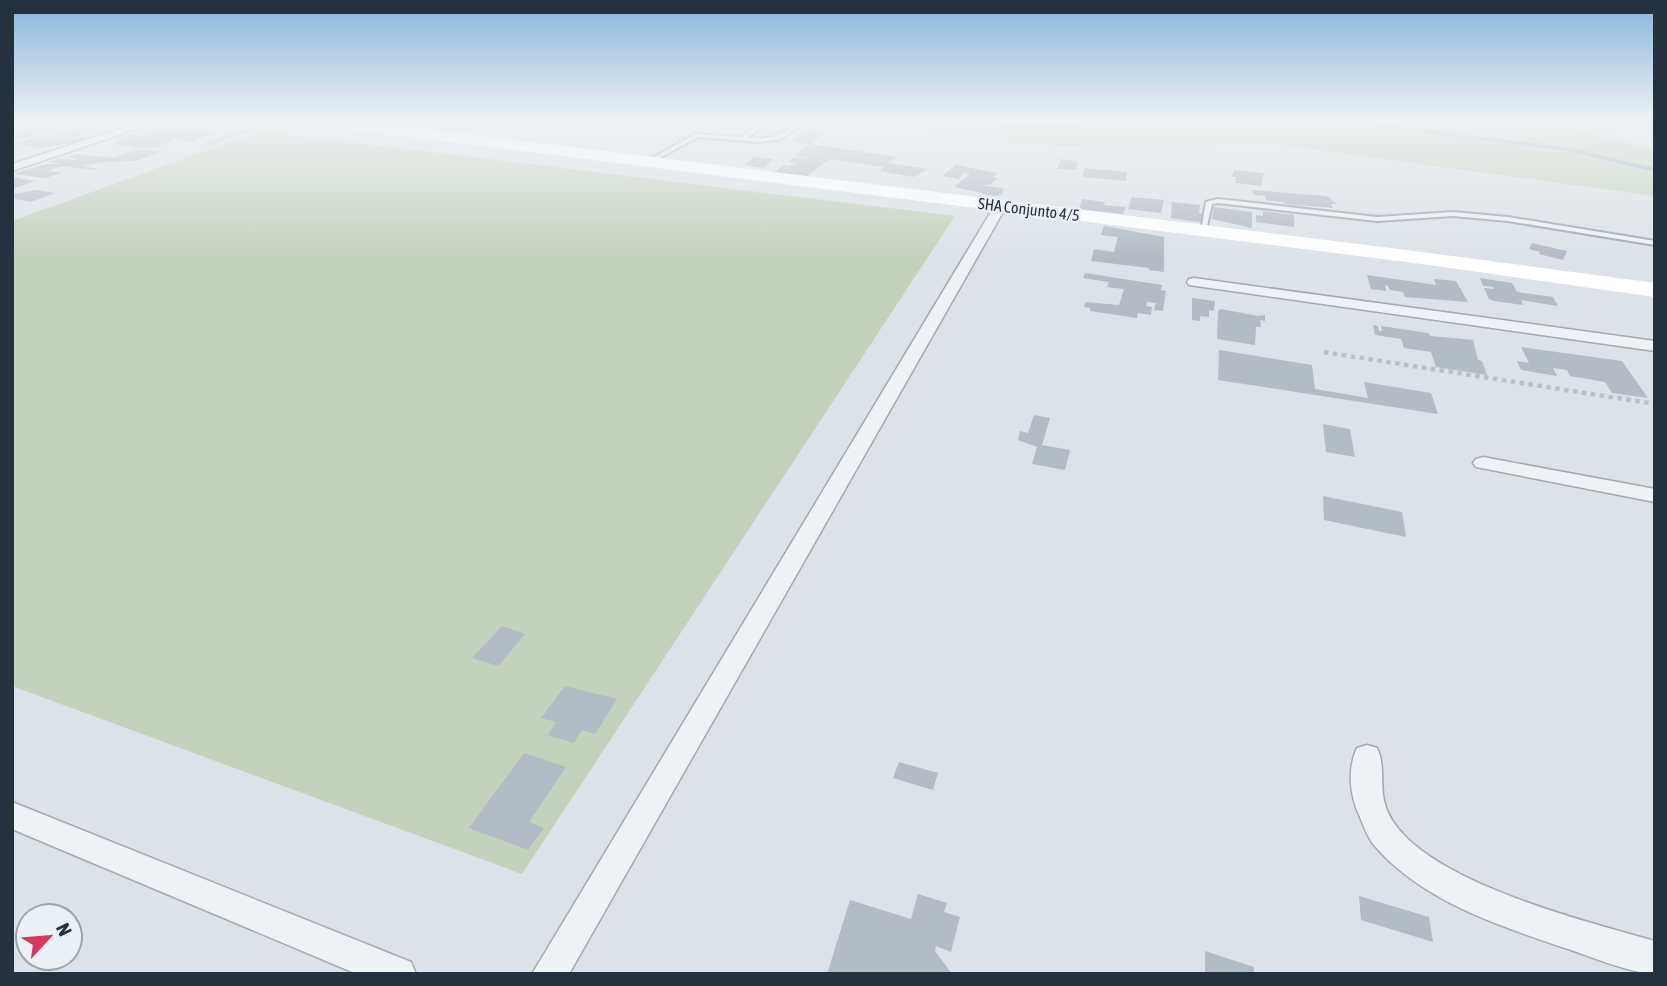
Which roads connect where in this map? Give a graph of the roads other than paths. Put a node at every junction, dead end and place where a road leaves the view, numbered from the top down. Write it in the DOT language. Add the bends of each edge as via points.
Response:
graph roads {
  1 [pos="689,167"];
  2 [pos="1001,205"];
  3 [pos="1203,230"];
  4 [pos="1655,243"];
  5 [pos="1194,282"];
  6 [pos="1654,289"];
  7 [pos="1655,346"];
  8 [pos="1483,463"];
  9 [pos="1655,496"];
  10 [pos="1367,757"];
  11 [pos="12,815"];
  12 [pos="1655,958"];
  13 [pos="400,974"];
  14 [pos="549,974"];
  1 -- 2 [label="street, SHA Conjunto 4/5"];
  2 -- 3 [label="street, SHA Conjunto 4/5"];
  2 -- 14 [label="street"];
  3 -- 4 [label="lane" via="1209,202 1218,201 1377,219 1452,214 1508,219"];
  3 -- 6 [label="street, SHA Conjunto 4/5"];
  5 -- 7 [label="street"];
  8 -- 9 [label="street"];
  10 -- 12 [label="street" via="1367,799 1373,816 1400,851 1426,872 1461,893 1523,917"];
  11 -- 13 [label="street"];
}
